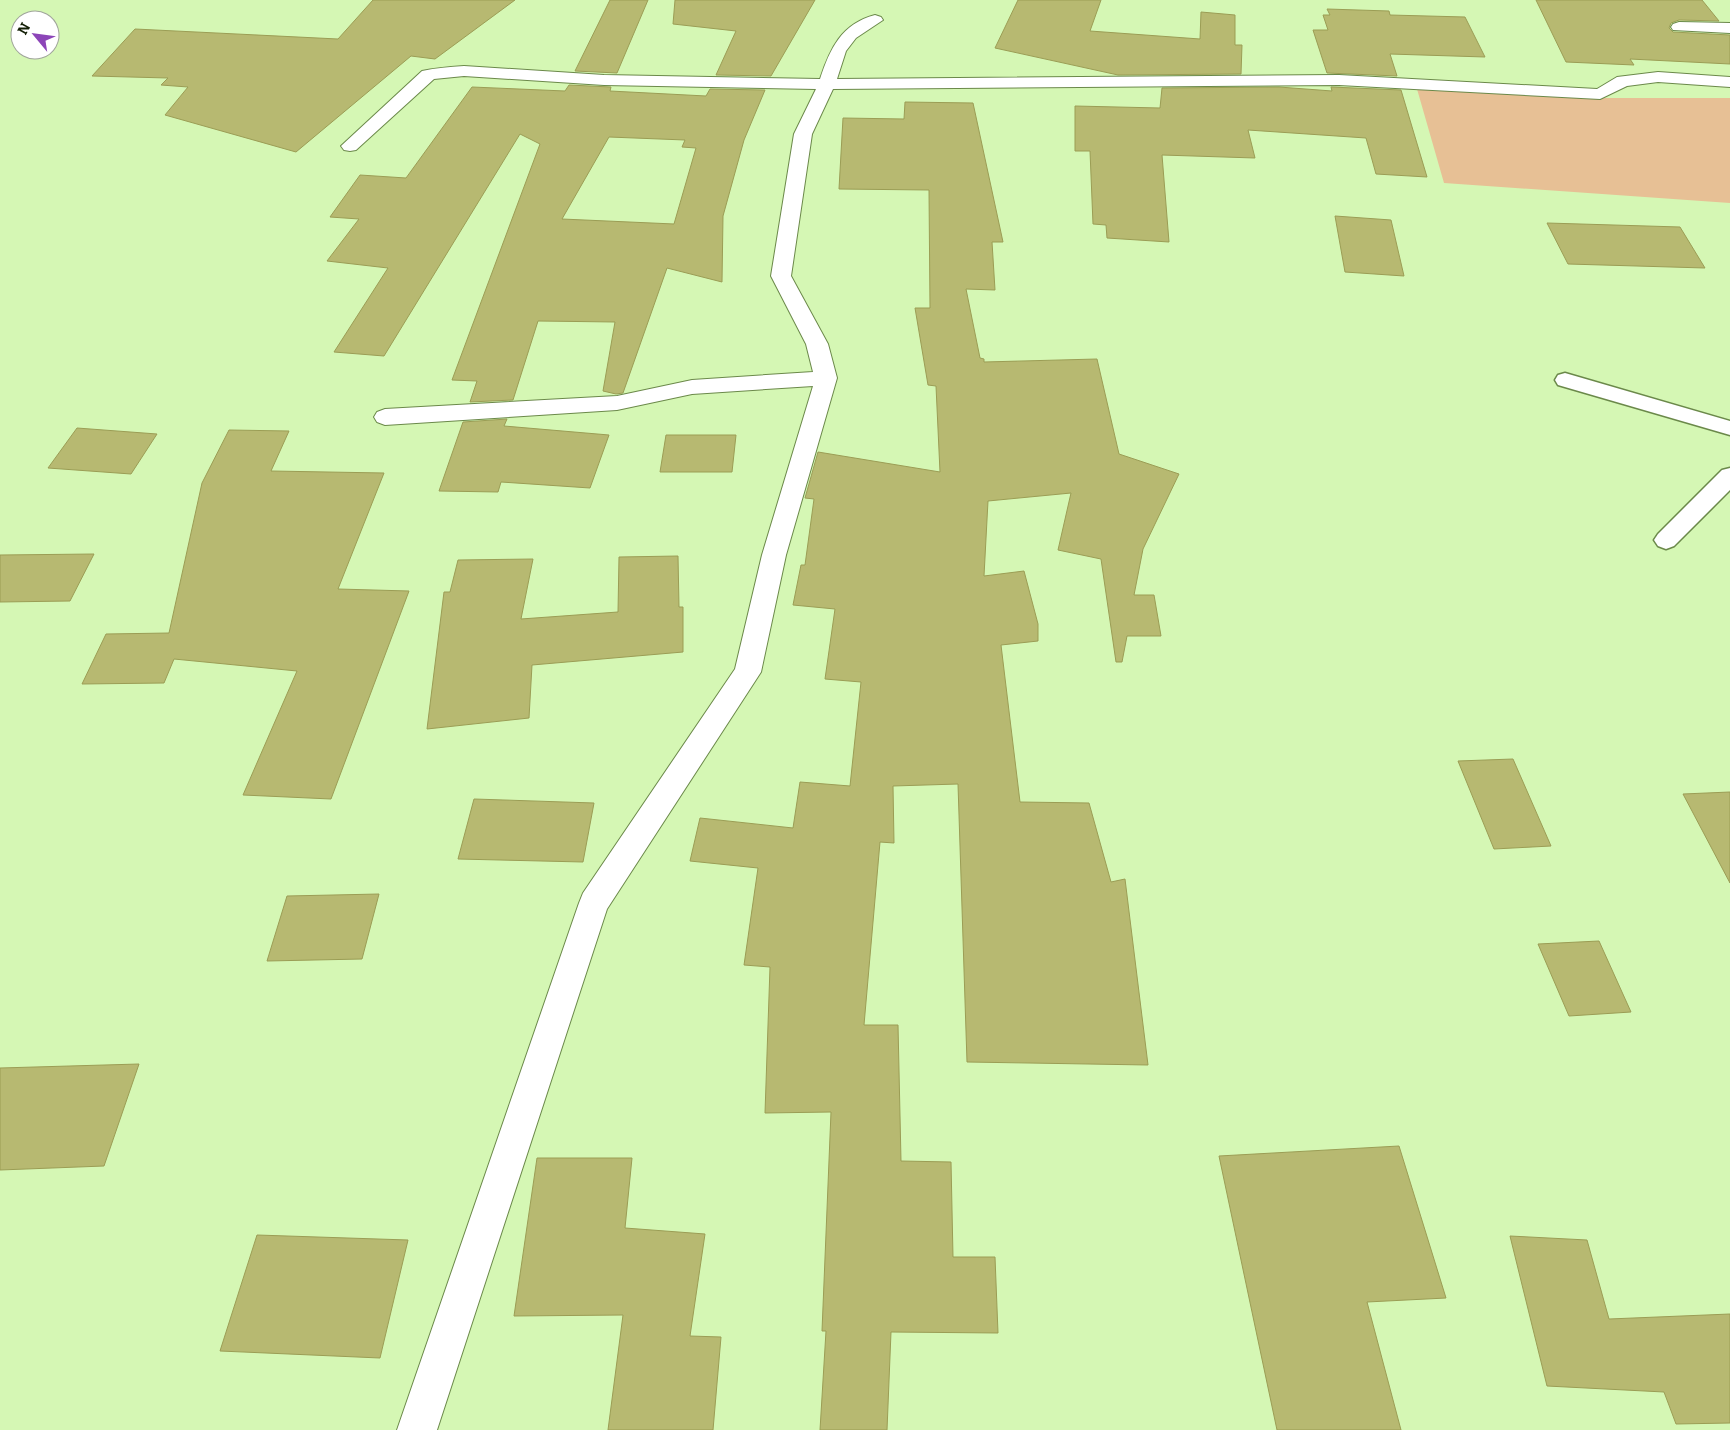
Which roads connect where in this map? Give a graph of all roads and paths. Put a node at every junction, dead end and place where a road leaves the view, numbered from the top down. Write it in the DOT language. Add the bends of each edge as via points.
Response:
graph roads {
  1 [pos="875,20"];
  2 [pos="1680,27"];
  3 [pos="1730,28"];
  4 [pos="1730,82"];
  5 [pos="827,84"];
  6 [pos="350,146"];
  7 [pos="826,378"];
  8 [pos="1565,380"];
  9 [pos="385,418"];
  10 [pos="1730,428"];
  11 [pos="1730,476"];
  12 [pos="1666,540"];
  13 [pos="417,1430"];
  1 -- 5 [label="street" via="850,35 838,50"];
  2 -- 3 [label="street"];
  4 -- 5 [label="street" via="1658,77 1623,81 1600,94 1340,80"];
  5 -- 6 [label="street" via="604,80 441,72 428,75"];
  5 -- 7 [label="street" via="803,134 781,276 817,344"];
  7 -- 9 [label="street" via="692,387 617,404"];
  7 -- 13 [label="street" via="774,555 748,672 594,902"];
  8 -- 10 [label="lane"];
  11 -- 12 [label="lane"];
}
